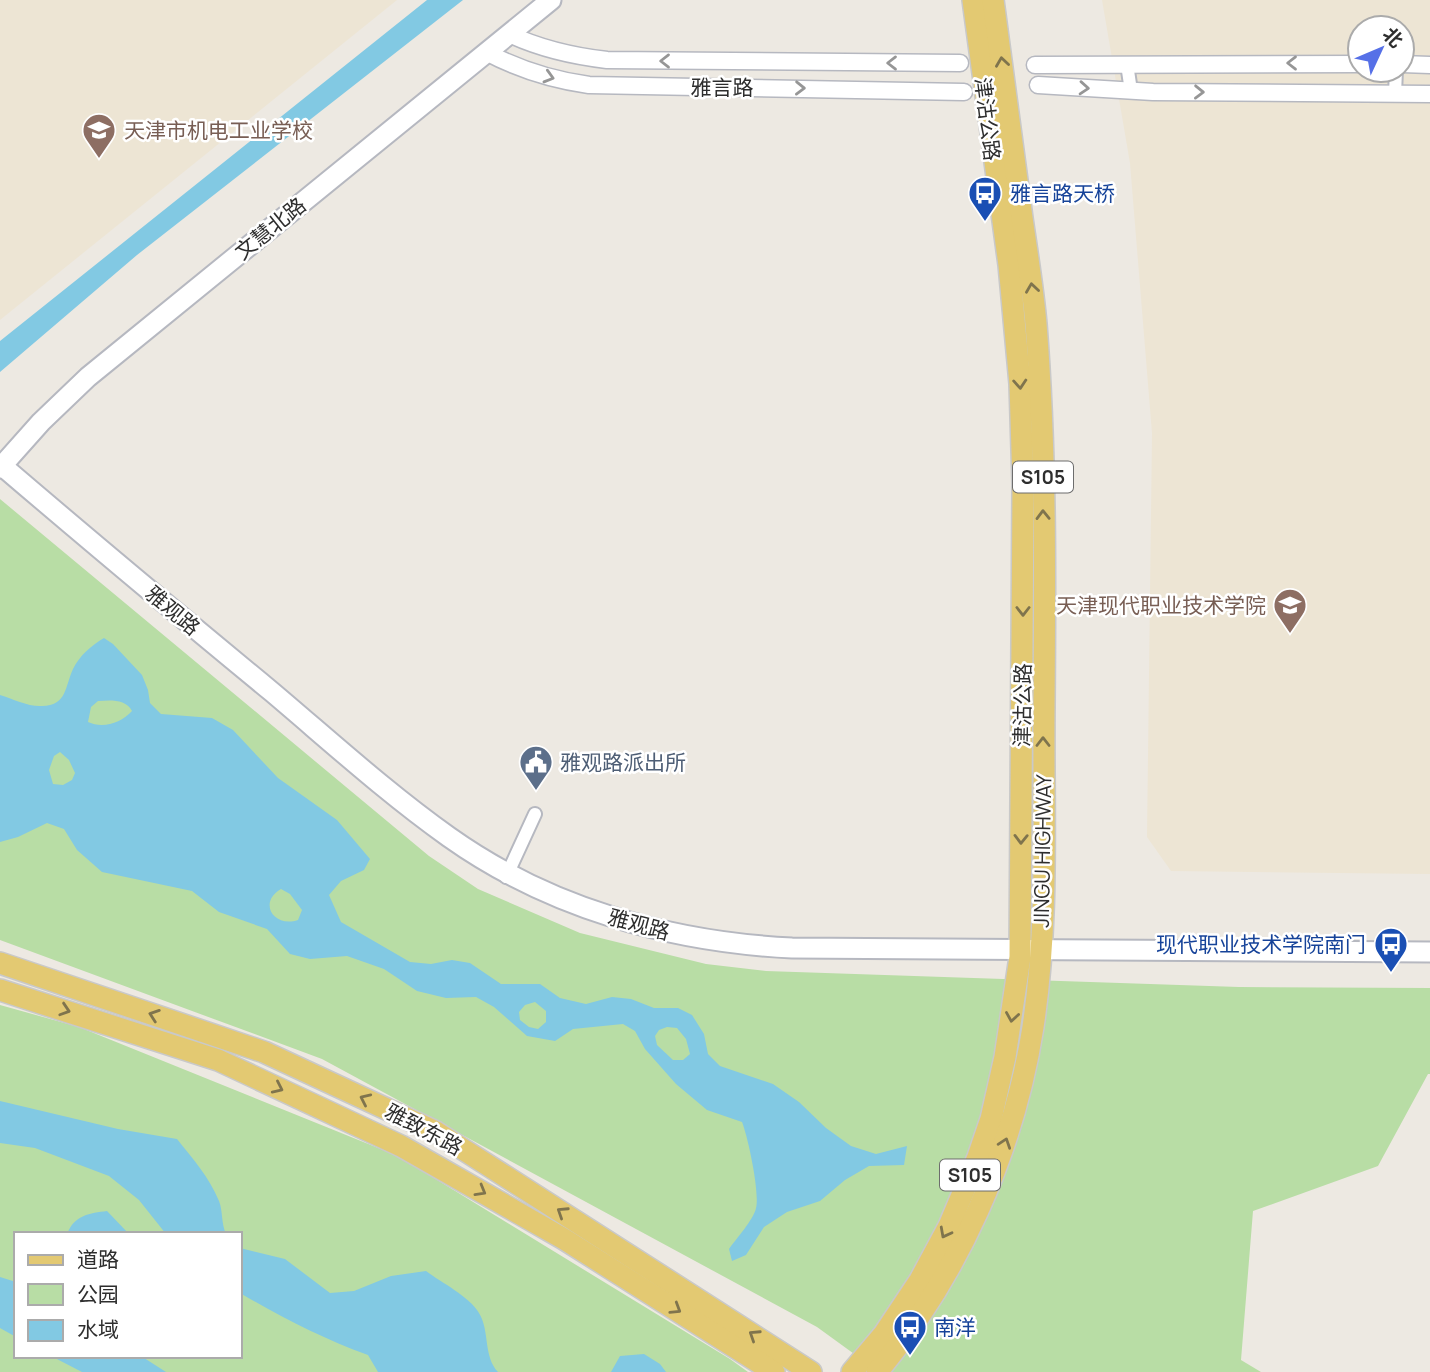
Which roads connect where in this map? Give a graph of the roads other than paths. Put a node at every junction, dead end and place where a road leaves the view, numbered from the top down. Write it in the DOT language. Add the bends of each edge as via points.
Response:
graph roads {
  1 [pos="534,0"];
  2 [pos="551,0"];
  3 [pos="973,0"];
  4 [pos="993,0"];
  5 [pos="509,34"];
  6 [pos="486,52"];
  7 [pos="960,63"];
  8 [pos="1127,64"];
  9 [pos="1346,64"];
  10 [pos="1035,65"];
  11 [pos="1395,84"];
  12 [pos="1038,85"];
  13 [pos="1131,91"];
  14 [pos="964,92"];
  15 [pos="1395,94"];
  16 [pos="1430,94"];
  17 [pos="0,466"];
  18 [pos="536,814"];
  19 [pos="507,875"];
  20 [pos="1430,952"];
  21 [pos="1030,953"];
  22 [pos="1430,958"];
  23 [pos="0,963"];
  24 [pos="0,990"];
  25 [pos="774,1372"];
  26 [pos="811,1372"];
  27 [pos="852,1372"];
  28 [pos="877,1372"];
  1 -- 17 [label="main road, 文慧北路" via="114,342 43,407"];
  2 -- 5 [label="main road, 文慧北路"];
  3 -- 21 [label="main road, 津沽公路 / S105, one-way" via="1009,265 1021,397"];
  21 -- 4 [label="main road, JINGU HIGHWAY / S105, one-way" via="1044,624 1040,375"];
  5 -- 6 [label="main road, 文慧北路"];
  7 -- 5 [label="street, 雅言路, one-way" via="607,60 555,52"];
  6 -- 14 [label="street, 雅言路, one-way" via="544,75 589,85"];
  6 -- 17 [label="main road, 文慧北路" via="88,377"];
  9 -- 8 [label="street, one-way"];
  8 -- 10 [label="street"];
  8 -- 13 [label="street"];
  11 -- 15 [label="street"];
  12 -- 13 [label="street, one-way"];
  13 -- 15 [label="street, one-way"];
  15 -- 16 [label="street"];
  17 -- 19 [label="main road, 雅观路" via="405,803"];
  18 -- 19 [label="street"];
  19 -- 21 [label="main road, 雅观路" via="597,913 727,944"];
  20 -- 21 [label="main road, 雅观路"];
  21 -- 22 [label="main road, 雅观路"];
  21 -- 27 [label="main road, 津沽公路 / S105, one-way" via="991,1119 949,1226 920,1280"];
  28 -- 21 [label="main road, JINGU HIGHWAY / S105, one-way" via="944,1279 998,1163 1013,1120 1033,1025"];
  26 -- 23 [label="main road, 雅致东路, one-way" via="436,1132 264,1052"];
  24 -- 25 [label="main road, 雅致东路, one-way" via="218,1060 401,1146 564,1239"];
}
